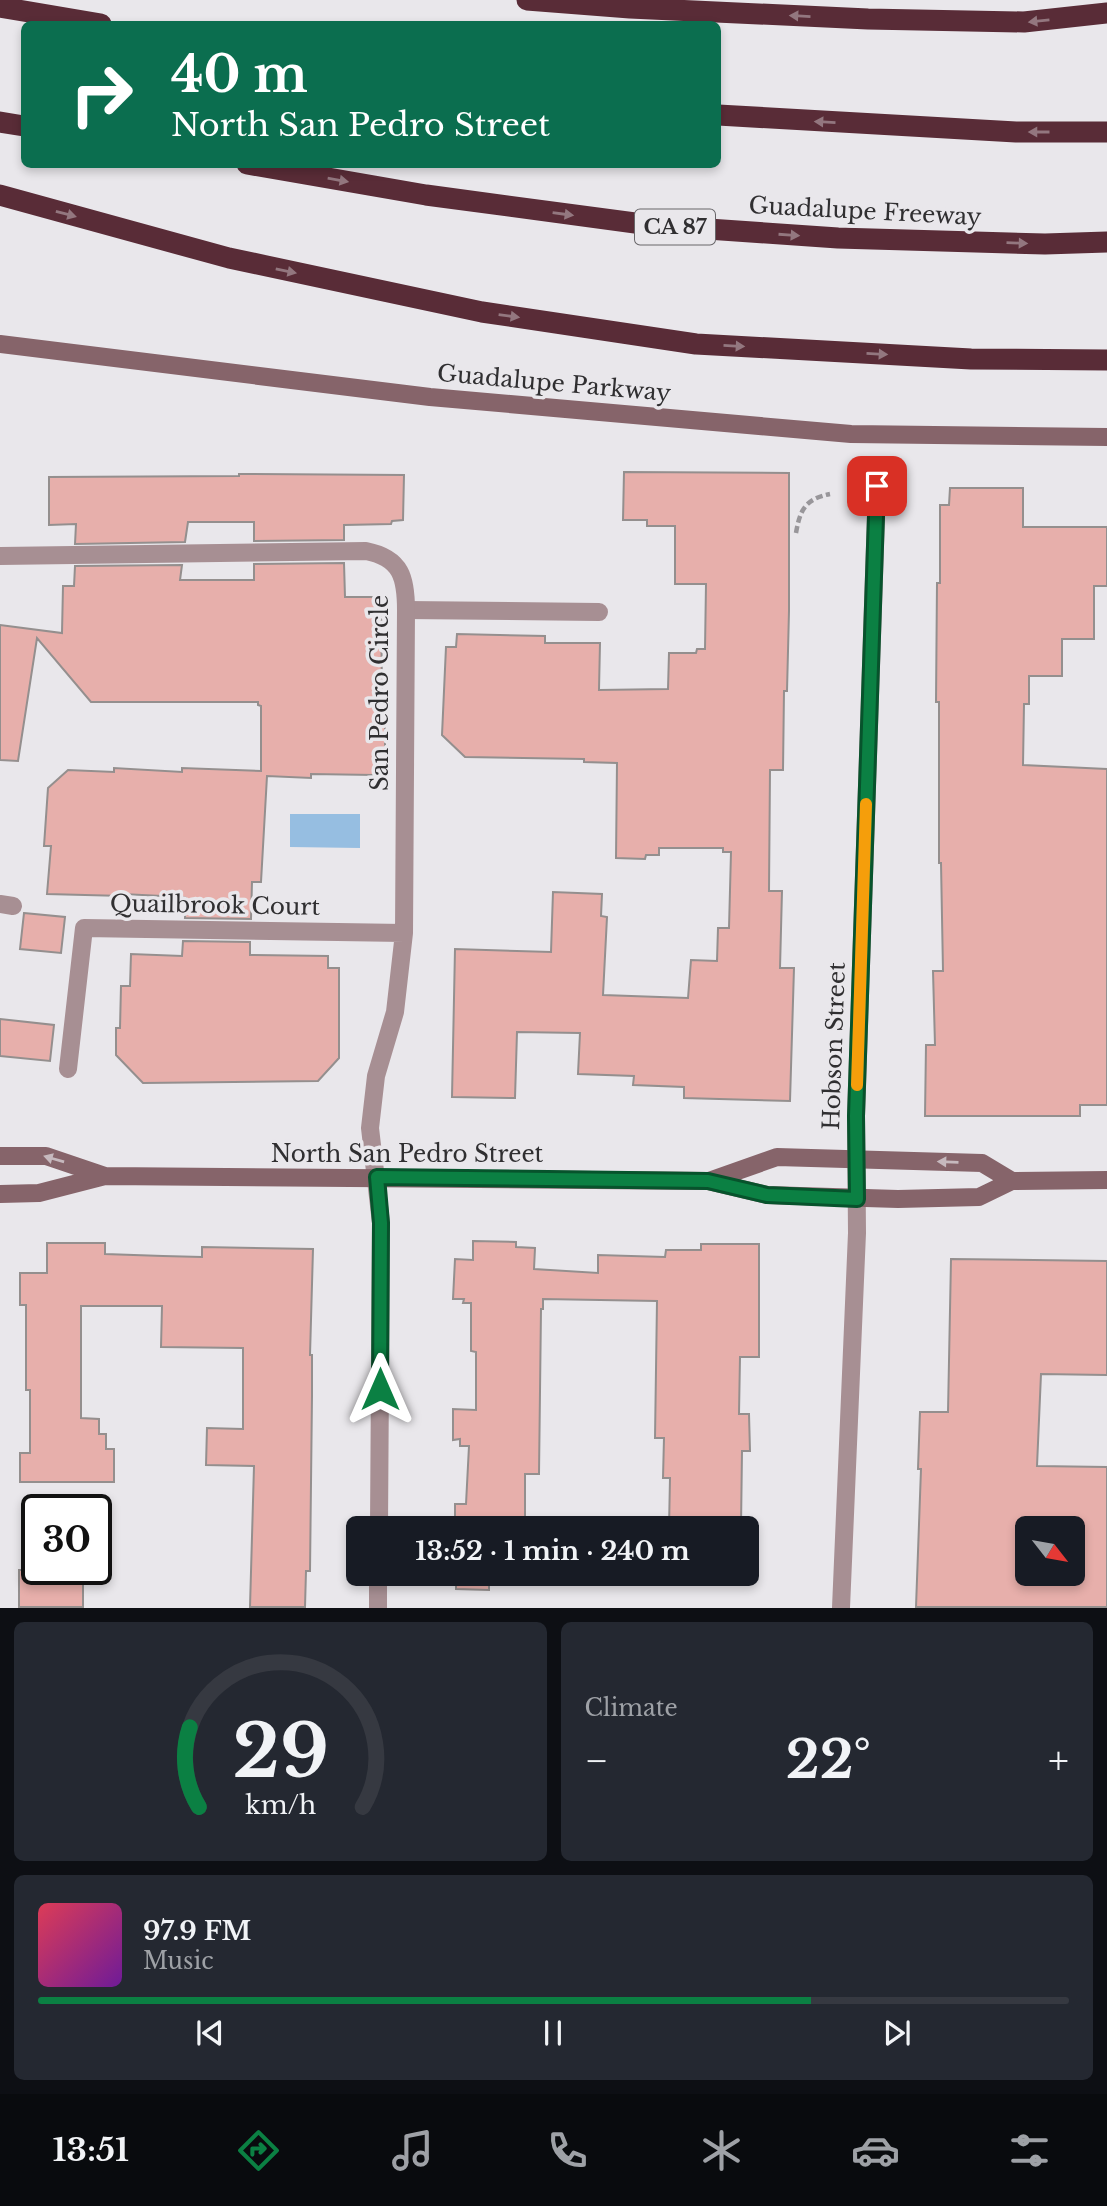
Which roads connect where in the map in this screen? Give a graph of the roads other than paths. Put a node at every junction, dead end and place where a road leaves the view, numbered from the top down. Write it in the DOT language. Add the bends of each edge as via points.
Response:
graph roads {
  1 [pos="527,0"];
  2 [pos="0,7"];
  3 [pos="1107,13"];
  4 [pos="83,21"];
  5 [pos="721,115"];
  6 [pos="0,122"];
  7 [pos="21,126"];
  8 [pos="1107,132"];
  9 [pos="270,168"];
  10 [pos="0,195"];
  11 [pos="1107,242"];
  12 [pos="0,344"];
  13 [pos="1107,360"];
  14 [pos="1107,437"];
  15 [pos="877,486"];
  16 [pos="0,556"];
  17 [pos="406,610"];
  18 [pos="599,612"];
  19 [pos="404,933"];
  20 [pos="68,1069"];
  21 [pos="0,1156"];
  22 [pos="856,1159"];
  23 [pos="105,1176"];
  24 [pos="377,1177"];
  25 [pos="1107,1180"];
  26 [pos="708,1181"];
  27 [pos="1012,1181"];
  28 [pos="0,1194"];
  29 [pos="857,1199"];
  30 [pos="379,1516"];
  31 [pos="378,1586"];
  32 [pos="378,1608"];
  33 [pos="841,1608"];
  3 -- 1 [label="highway, one-way" via="1024,22 868,19"];
  2 -- 4 [label="highway"];
  8 -- 5 [label="highway, one-way" via="1016,132"];
  6 -- 7 [label="highway"];
  9 -- 11 [label="highway, Guadalupe Freeway / CA 87, one-way" via="426,195 650,225 838,239"];
  10 -- 13 [label="highway, one-way" via="229,258 495,314 696,344 971,359"];
  12 -- 14 [label="street, Guadalupe Parkway" via="430,397 851,434"];
  15 -- 22 [label="street, Hobson Street"];
  16 -- 17 [label="street, San Pedro Circle" via="366,551 384,556 399,570"];
  17 -- 18 [label="street"];
  17 -- 19 [label="street, San Pedro Circle"];
  19 -- 20 [label="street, Quailbrook Court" via="84,928"];
  19 -- 24 [label="street, San Pedro Circle" via="395,1012 376,1076 371,1115"];
  23 -- 21 [label="street, North San Pedro Street, one-way" via="46,1156"];
  22 -- 26 [label="street, North San Pedro Street" via="777,1157"];
  27 -- 22 [label="street, North San Pedro Street, one-way" via="982,1163"];
  22 -- 29 [label="street, Hobson Street"];
  23 -- 24 [label="street, North San Pedro Street"];
  23 -- 28 [label="street, North San Pedro Street" via="40,1193"];
  24 -- 26 [label="street, North San Pedro Street"];
  24 -- 30 [label="street, San Pedro Circle" via="381,1223"];
  25 -- 27 [label="street, North San Pedro Street"];
  26 -- 29 [label="street, North San Pedro Street" via="767,1195"];
  27 -- 29 [label="street, North San Pedro Street" via="979,1197"];
  29 -- 33 [label="street, Hobson Street"];
  31 -- 32 [label="street"];
}
